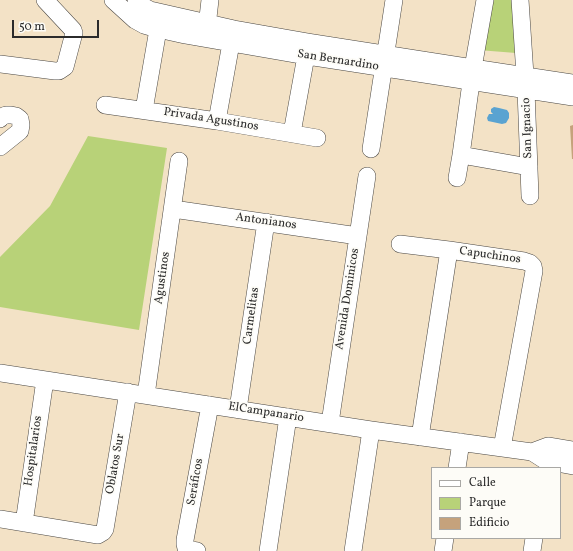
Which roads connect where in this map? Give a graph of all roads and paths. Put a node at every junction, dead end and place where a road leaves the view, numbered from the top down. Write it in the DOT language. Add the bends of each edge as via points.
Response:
graph roads {
  1 [pos="45,0"];
  2 [pos="113,0"];
  3 [pos="136,0"];
  4 [pos="210,0"];
  5 [pos="394,0"];
  6 [pos="485,0"];
  7 [pos="520,0"];
  8 [pos="159,21"];
  9 [pos="207,31"];
  10 [pos="232,36"];
  11 [pos="307,49"];
  12 [pos="385,61"];
  13 [pos="0,64"];
  14 [pos="472,75"];
  15 [pos="526,83"];
  16 [pos="573,83"];
  17 [pos="573,97"];
  18 [pos="105,105"];
  19 [pos="144,110"];
  20 [pos="0,119"];
  21 [pos="217,121"];
  22 [pos="292,133"];
  23 [pos="317,138"];
  24 [pos="0,147"];
  25 [pos="371,149"];
  26 [pos="461,155"];
  27 [pos="179,161"];
  28 [pos="529,167"];
  29 [pos="367,176"];
  30 [pos="457,178"];
  31 [pos="530,196"];
  32 [pos="173,209"];
  33 [pos="266,222"];
  34 [pos="358,236"];
  35 [pos="400,244"];
  36 [pos="449,250"];
  37 [pos="0,373"];
  38 [pos="45,380"];
  39 [pos="128,392"];
  40 [pos="146,395"];
  41 [pos="210,405"];
  42 [pos="238,409"];
  43 [pos="288,417"];
  44 [pos="330,423"];
  45 [pos="371,430"];
  46 [pos="420,436"];
  47 [pos="461,442"];
  48 [pos="502,448"];
  49 [pos="573,450"];
  50 [pos="546,458"];
  51 [pos="573,466"];
  52 [pos="457,467"];
  53 [pos="0,519"];
  54 [pos="24,523"];
  55 [pos="445,539"];
  56 [pos="534,539"];
  57 [pos="197,551"];
  58 [pos="268,551"];
  59 [pos="353,551"];
  60 [pos="443,551"];
  61 [pos="532,551"];
  1 -- 13 [label="street" via="74,33 65,67 55,71"];
  2 -- 8 [label="street, San Bernardino" via="144,25"];
  3 -- 8 [label="street, San Bernardino" via="150,10"];
  4 -- 9 [label="street"];
  5 -- 12 [label="street"];
  6 -- 14 [label="street"];
  7 -- 15 [label="street, San Ignacio"];
  8 -- 9 [label="street, San Bernardino"];
  8 -- 19 [label="street"];
  9 -- 10 [label="street, San Bernardino"];
  10 -- 11 [label="street, San Bernardino"];
  10 -- 21 [label="street"];
  11 -- 12 [label="street, San Bernardino"];
  11 -- 22 [label="street"];
  12 -- 14 [label="street, San Bernardino"];
  12 -- 25 [label="street"];
  14 -- 15 [label="street, San Bernardino"];
  14 -- 26 [label="street"];
  15 -- 16 [label="street, San Bernardino"];
  15 -- 17 [label="street, San Bernardino"];
  15 -- 28 [label="street, San Ignacio"];
  18 -- 19 [label="street, Privada Agustinos"];
  19 -- 21 [label="street, Privada Agustinos"];
  20 -- 24 [label="street" via="6,115 16,116 20,119 21,125 20,131"];
  21 -- 22 [label="street, Privada Agustinos"];
  22 -- 23 [label="street, Privada Agustinos"];
  26 -- 28 [label="street, San Ignacio"];
  26 -- 30 [label="street"];
  27 -- 32 [label="street, Agustinos"];
  28 -- 31 [label="street"];
  29 -- 34 [label="street, Avenida Dominicos"];
  32 -- 33 [label="street, Antonianos"];
  32 -- 40 [label="street, Agustinos"];
  33 -- 34 [label="street, Antonianos"];
  33 -- 42 [label="street, Carmelitas"];
  34 -- 44 [label="street, Avenida Dominicos"];
  35 -- 36 [label="street"];
  36 -- 46 [label="street, Capuchinos"];
  36 -- 48 [label="street, Capuchinos" via="524,261 530,263 534,271"];
  37 -- 38 [label="street, ElCampanario"];
  38 -- 39 [label="street, ElCampanario"];
  38 -- 54 [label="street, Hospitalarios"];
  39 -- 40 [label="street, ElCampanario"];
  39 -- 54 [label="street, Oblatos Sur" via="105,529 98,535"];
  40 -- 41 [label="street, ElCampanario"];
  41 -- 42 [label="street, ElCampanario"];
  41 -- 57 [label="street, Seráficos" via="185,540 186,548"];
  42 -- 43 [label="street, ElCampanario"];
  43 -- 44 [label="street, ElCampanario"];
  43 -- 58 [label="street"];
  44 -- 45 [label="street, ElCampanario"];
  45 -- 46 [label="street, ElCampanario"];
  45 -- 59 [label="street"];
  46 -- 47 [label="street, ElCampanario"];
  47 -- 48 [label="street, ElCampanario"];
  47 -- 52 [label="street"];
  48 -- 50 [label="street, ElCampanario" via="532,452"];
  49 -- 50 [label="street, ElCampanario"];
  50 -- 51 [label="street"];
  53 -- 54 [label="street"];
  55 -- 60 [label="street"];
  56 -- 61 [label="street"];
}
